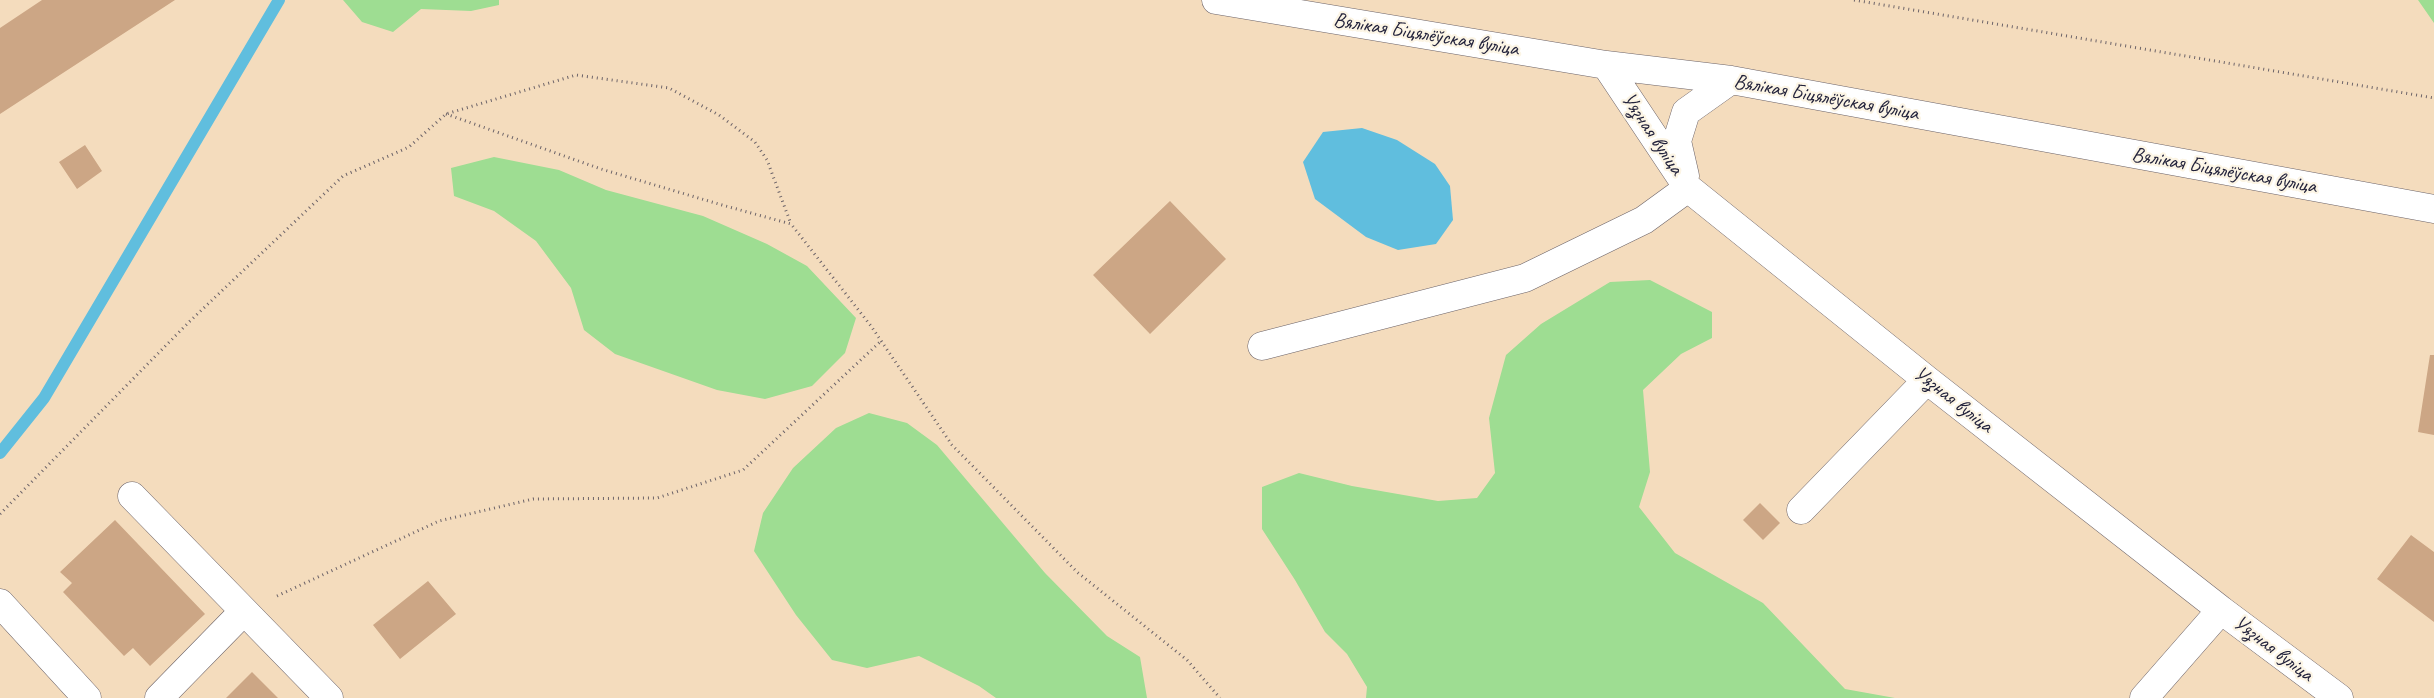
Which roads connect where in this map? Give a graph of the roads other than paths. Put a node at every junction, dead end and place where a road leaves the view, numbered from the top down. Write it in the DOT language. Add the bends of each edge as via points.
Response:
graph roads {
  1 [pos="1216,0"];
  2 [pos="1606,65"];
  3 [pos="1731,80"];
  4 [pos="1688,188"];
  5 [pos="2434,209"];
  6 [pos="1262,346"];
  7 [pos="1926,380"];
  8 [pos="132,496"];
  9 [pos="1801,510"];
  10 [pos="0,603"];
  11 [pos="244,610"];
  12 [pos="2221,610"];
  13 [pos="87,698"];
  14 [pos="159,698"];
  15 [pos="329,698"];
  16 [pos="2144,698"];
  17 [pos="2339,698"];
  1 -- 2 [label="street, Вялікая Біцялёўская вуліца"];
  2 -- 3 [label="street, Вялікая Біцялёўская вуліца"];
  2 -- 4 [label="street, Уязная вуліца"];
  3 -- 4 [label="street" via="1686,112 1678,141"];
  3 -- 5 [label="street, Вялікая Біцялёўская вуліца"];
  4 -- 6 [label="street" via="1644,220 1525,278"];
  4 -- 7 [label="street, Уязная вуліца"];
  7 -- 9 [label="street"];
  7 -- 12 [label="street, Уязная вуліца"];
  8 -- 11 [label="street"];
  10 -- 13 [label="street"];
  11 -- 14 [label="street"];
  11 -- 15 [label="street"];
  12 -- 16 [label="street"];
  12 -- 17 [label="street, Уязная вуліца"];
}
